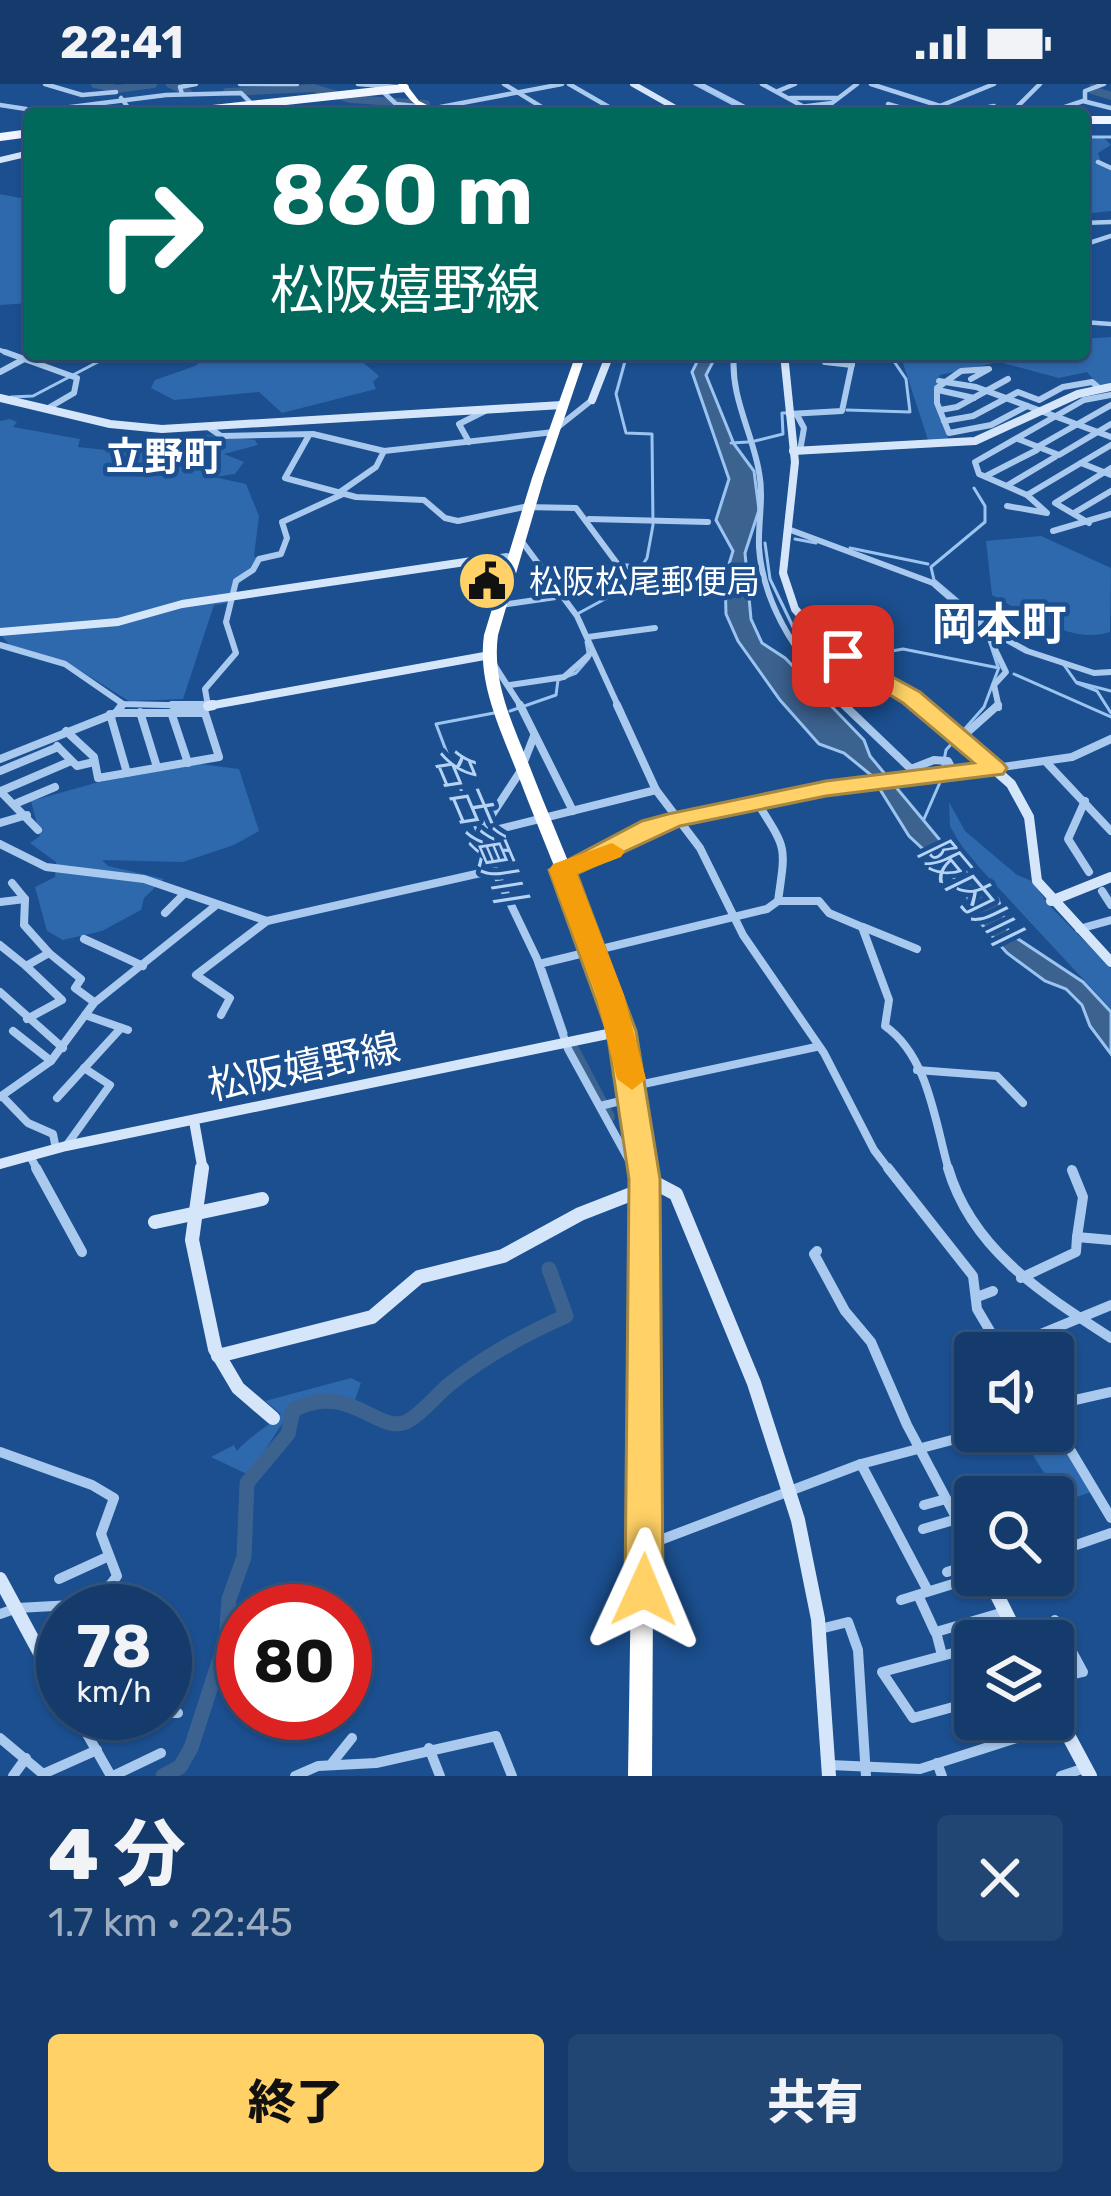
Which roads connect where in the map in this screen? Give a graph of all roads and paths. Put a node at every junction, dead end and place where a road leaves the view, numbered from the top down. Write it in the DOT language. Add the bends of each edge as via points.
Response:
graph roads {
  1 [pos="45,84"];
  2 [pos="196,84"];
  3 [pos="242,84"];
  4 [pos="297,84"];
  5 [pos="358,84"];
  6 [pos="503,84"];
  7 [pos="566,84"];
  8 [pos="633,84"];
  9 [pos="700,84"];
  10 [pos="795,84"];
  11 [pos="857,84"];
  12 [pos="872,84"];
  13 [pos="994,84"];
  14 [pos="1040,84"];
  15 [pos="1104,84"];
  16 [pos="377,86"];
  17 [pos="403,86"];
  18 [pos="765,86"];
  19 [pos="777,89"];
  20 [pos="517,92"];
  21 [pos="241,93"];
  22 [pos="1087,93"];
  23 [pos="182,94"];
  24 [pos="906,96"];
  25 [pos="789,98"];
  26 [pos="837,98"];
  27 [pos="123,101"];
  28 [pos="251,103"];
  29 [pos="798,104"];
  30 [pos="888,104"];
  31 [pos="937,105"];
  32 [pos="994,106"];
  33 [pos="70,108"];
  34 [pos="128,108"];
  35 [pos="213,108"];
  36 [pos="420,108"];
  37 [pos="430,108"];
  38 [pos="439,108"];
  39 [pos="544,108"];
  40 [pos="610,108"];
  41 [pos="675,108"];
  42 [pos="746,108"];
  43 [pos="779,108"];
  44 [pos="806,108"];
  45 [pos="882,108"];
  46 [pos="898,108"];
  47 [pos="924,108"];
  48 [pos="947,108"];
  49 [pos="985,108"];
  50 [pos="1016,108"];
  51 [pos="1056,108"];
  52 [pos="1110,113"];
  53 [pos="1098,162"];
  54 [pos="1111,169"];
  55 [pos="1089,218"];
  56 [pos="1111,222"];
  57 [pos="1096,223"];
  58 [pos="1089,224"];
  59 [pos="34,360"];
  60 [pos="579,360"];
  61 [pos="608,360"];
  62 [pos="733,360"];
  63 [pos="785,360"];
  64 [pos="834,360"];
  65 [pos="853,360"];
  66 [pos="852,364"];
  67 [pos="951,374"];
  68 [pos="971,379"];
  69 [pos="1008,379"];
  70 [pos="938,386"];
  71 [pos="996,386"];
  72 [pos="1099,388"];
  73 [pos="986,391"];
  74 [pos="1111,391"];
  75 [pos="0,398"];
  76 [pos="974,398"];
  77 [pos="1006,398"];
  78 [pos="592,400"];
  79 [pos="562,405"];
  80 [pos="1111,405"];
  81 [pos="1028,406"];
  82 [pos="50,407"];
  83 [pos="1068,409"];
  84 [pos="486,410"];
  85 [pos="940,410"];
  86 [pos="1040,411"];
  87 [pos="792,414"];
  88 [pos="1054,416"];
  89 [pos="1089,417"];
  90 [pos="944,421"];
  91 [pos="1076,424"];
  92 [pos="1111,424"];
  93 [pos="208,428"];
  94 [pos="555,430"];
  95 [pos="1097,432"];
  96 [pos="308,437"];
  97 [pos="1016,438"];
  98 [pos="1111,441"];
  99 [pos="469,442"];
  100 [pos="1037,446"];
  101 [pos="384,451"];
  102 [pos="796,451"];
  103 [pos="1081,463"];
  104 [pos="1109,472"];
  105 [pos="986,476"];
  106 [pos="1006,486"];
  107 [pos="1111,491"];
  108 [pos="342,493"];
  109 [pos="1027,495"];
  110 [pos="1007,506"];
  111 [pos="528,508"];
  112 [pos="1073,514"];
  113 [pos="1111,514"];
  114 [pos="588,519"];
  115 [pos="708,522"];
  116 [pos="1089,523"];
  117 [pos="788,529"];
  118 [pos="1052,531"];
  119 [pos="519,538"];
  120 [pos="510,556"];
  121 [pos="472,561"];
  122 [pos="619,566"];
  123 [pos="634,567"];
  124 [pos="229,597"];
  125 [pos="557,597"];
  126 [pos="501,605"];
  127 [pos="655,628"];
  128 [pos="990,631"];
  129 [pos="0,632"];
  130 [pos="588,637"];
  131 [pos="0,645"];
  132 [pos="590,654"];
  133 [pos="490,658"];
  134 [pos="1111,672"];
  135 [pos="510,685"];
  136 [pos="123,704"];
  137 [pos="205,709"];
  138 [pos="140,712"];
  139 [pos="113,713"];
  140 [pos="172,715"];
  141 [pos="66,731"];
  142 [pos="957,734"];
  143 [pos="534,736"];
  144 [pos="51,737"];
  145 [pos="1111,739"];
  146 [pos="58,746"];
  147 [pos="0,759"];
  148 [pos="70,761"];
  149 [pos="94,762"];
  150 [pos="1046,762"];
  151 [pos="188,763"];
  152 [pos="157,767"];
  153 [pos="523,767"];
  154 [pos="994,768"];
  155 [pos="0,771"];
  156 [pos="127,773"];
  157 [pos="954,773"];
  158 [pos="55,787"];
  159 [pos="656,790"];
  160 [pos="0,791"];
  161 [pos="1085,800"];
  162 [pos="17,803"];
  163 [pos="758,804"];
  164 [pos="573,811"];
  165 [pos="27,815"];
  166 [pos="677,819"];
  167 [pos="542,820"];
  168 [pos="0,823"];
  169 [pos="38,830"];
  170 [pos="1111,831"];
  171 [pos="481,834"];
  172 [pos="0,844"];
  173 [pos="494,870"];
  174 [pos="562,870"];
  175 [pos="1089,872"];
  176 [pos="1111,877"];
  177 [pos="12,883"];
  178 [pos="1102,890"];
  179 [pos="185,893"];
  180 [pos="25,899"];
  181 [pos="778,901"];
  182 [pos="0,902"];
  183 [pos="1052,902"];
  184 [pos="1111,905"];
  185 [pos="216,907"];
  186 [pos="165,914"];
  187 [pos="734,917"];
  188 [pos="1111,920"];
  189 [pos="267,921"];
  190 [pos="862,926"];
  191 [pos="1078,928"];
  192 [pos="85,939"];
  193 [pos="0,945"];
  194 [pos="917,949"];
  195 [pos="592,951"];
  196 [pos="49,952"];
  197 [pos="1111,962"];
  198 [pos="541,963"];
  199 [pos="26,966"];
  200 [pos="143,966"];
  201 [pos="0,992"];
  202 [pos="94,1003"];
  203 [pos="85,1015"];
  204 [pos="221,1015"];
  205 [pos="27,1018"];
  206 [pos="13,1031"];
  207 [pos="622,1031"];
  208 [pos="566,1042"];
  209 [pos="816,1047"];
  210 [pos="64,1048"];
  211 [pos="51,1061"];
  212 [pos="84,1069"];
  213 [pos="916,1070"];
  214 [pos="634,1092"];
  215 [pos="1,1095"];
  216 [pos="57,1098"];
  217 [pos="1023,1103"];
  218 [pos="602,1106"];
  219 [pos="194,1121"];
  220 [pos="61,1148"];
  221 [pos="30,1156"];
  222 [pos="0,1164"];
  223 [pos="1072,1171"];
  224 [pos="644,1185"];
  225 [pos="262,1199"];
  226 [pos="193,1214"];
  227 [pos="155,1222"];
  228 [pos="1077,1237"];
  229 [pos="1111,1240"];
  230 [pos="817,1250"];
  231 [pos="82,1252"];
  232 [pos="1019,1278"];
  233 [pos="993,1291"];
  234 [pos="977,1297"];
  235 [pos="1111,1305"];
  236 [pos="1082,1315"];
  237 [pos="990,1332"];
  238 [pos="1045,1332"];
  239 [pos="1111,1338"];
  240 [pos="218,1356"];
  241 [pos="1111,1392"];
  242 [pos="1074,1400"];
  243 [pos="273,1418"];
  244 [pos="954,1440"];
  245 [pos="920,1450"];
  246 [pos="0,1452"];
  247 [pos="1072,1452"];
  248 [pos="861,1464"];
  249 [pos="790,1492"];
  250 [pos="946,1499"];
  251 [pos="924,1505"];
  252 [pos="954,1514"];
  253 [pos="1111,1518"];
  254 [pos="954,1521"];
  255 [pos="923,1529"];
  256 [pos="1111,1533"];
  257 [pos="646,1545"];
  258 [pos="1074,1546"];
  259 [pos="107,1557"];
  260 [pos="954,1570"];
  261 [pos="947,1572"];
  262 [pos="0,1579"];
  263 [pos="59,1579"];
  264 [pos="110,1584"];
  265 [pos="954,1584"];
  266 [pos="923,1593"];
  267 [pos="996,1596"];
  268 [pos="901,1600"];
  269 [pos="17,1608"];
  270 [pos="36,1608"];
  271 [pos="1005,1612"];
  272 [pos="0,1614"];
  273 [pos="1009,1620"];
  274 [pos="820,1629"];
  275 [pos="936,1632"];
  276 [pos="36,1640"];
  277 [pos="954,1652"];
  278 [pos="942,1655"];
  279 [pos="954,1707"];
  280 [pos="0,1738"];
  281 [pos="91,1740"];
  282 [pos="350,1740"];
  283 [pos="1003,1740"];
  284 [pos="1071,1740"];
  285 [pos="429,1748"];
  286 [pos="97,1750"];
  287 [pos="161,1753"];
  288 [pos="26,1758"];
  289 [pos="332,1763"];
  290 [pos="316,1770"];
  291 [pos="376,1770"];
  292 [pos="829,1770"];
  293 [pos="939,1770"];
  294 [pos="866,1772"];
  295 [pos="1088,1772"];
  296 [pos="920,1773"];
  297 [pos="14,1776"];
  298 [pos="112,1776"];
  299 [pos="295,1776"];
  300 [pos="440,1776"];
  301 [pos="512,1776"];
  302 [pos="640,1776"];
  303 [pos="1061,1776"];
  1 -- 27 [label="street" via="82,95 114,90"];
  2 -- 23 [label="street" via="180,87"];
  3 -- 4 [label="street"];
  3 -- 21 [label="street"];
  5 -- 16 [label="street"];
  6 -- 20 [label="street"];
  7 -- 20 [label="street"];
  7 -- 40 [label="street"];
  8 -- 41 [label="street"];
  9 -- 42 [label="street"];
  10 -- 19 [label="street"];
  11 -- 26 [label="street"];
  12 -- 24 [label="street"];
  13 -- 31 [label="street"];
  14 -- 50 [label="street"];
  15 -- 22 [label="street"];
  16 -- 17 [label="main road"];
  16 -- 28 [label="main road"];
  16 -- 36 [label="street" via="397,104"];
  17 -- 37 [label="highway"];
  18 -- 19 [label="street"];
  19 -- 25 [label="street"];
  20 -- 38 [label="street"];
  20 -- 39 [label="street"];
  21 -- 23 [label="street"];
  21 -- 28 [label="street"];
  22 -- 51 [label="street"];
  22 -- 52 [label="street"];
  23 -- 27 [label="street"];
  24 -- 30 [label="street"];
  24 -- 31 [label="street"];
  25 -- 26 [label="street"];
  25 -- 29 [label="street"];
  26 -- 29 [label="street"];
  27 -- 33 [label="street"];
  27 -- 34 [label="street"];
  28 -- 35 [label="main road"];
  29 -- 43 [label="street"];
  29 -- 44 [label="street"];
  30 -- 45 [label="street"];
  30 -- 46 [label="street"];
  31 -- 47 [label="street"];
  31 -- 48 [label="street"];
  32 -- 49 [label="street"];
  53 -- 54 [label="street"];
  55 -- 57 [label="street"];
  56 -- 57 [label="street"];
  57 -- 58 [label="street"];
  59 -- 82 [label="street" via="77,378 74,393"];
  60 -- 79 [label="highway"];
  61 -- 78 [label="street"];
  62 -- 157 [label="street" via="731,381 761,488 760,560 794,646 846,711 910,768 948,760"];
  63 -- 87 [label="street"];
  64 -- 66 [label="street"];
  65 -- 66 [label="street"];
  66 -- 87 [label="street" via="842,410"];
  67 -- 68 [label="street"];
  67 -- 68 [label="street" via="989,369"];
  67 -- 70 [label="street"];
  68 -- 71 [label="street"];
  69 -- 71 [label="street"];
  70 -- 73 [label="street"];
  70 -- 76 [label="street"];
  70 -- 85 [label="street"];
  71 -- 73 [label="street"];
  72 -- 74 [label="street"];
  72 -- 77 [label="street" via="1092,382 1040,400 1021,390"];
  72 -- 86 [label="street"];
  73 -- 76 [label="street"];
  73 -- 77 [label="street"];
  74 -- 83 [label="street"];
  75 -- 82 [label="street"];
  76 -- 85 [label="street"];
  77 -- 81 [label="street"];
  77 -- 90 [label="street"];
  78 -- 94 [label="street"];
  79 -- 84 [label="street"];
  79 -- 94 [label="highway"];
  80 -- 89 [label="street"];
  81 -- 86 [label="street"];
  81 -- 90 [label="street" via="972,430 949,433"];
  82 -- 93 [label="street" via="130,427"];
  83 -- 88 [label="street"];
  83 -- 89 [label="street"];
  84 -- 93 [label="street"];
  84 -- 99 [label="street" via="459,424"];
  85 -- 90 [label="street"];
  86 -- 88 [label="street"];
  86 -- 102 [label="street" via="973,442"];
  87 -- 102 [label="street"];
  88 -- 91 [label="street"];
  88 -- 97 [label="street"];
  89 -- 91 [label="street"];
  91 -- 95 [label="street"];
  91 -- 100 [label="street"];
  92 -- 95 [label="street"];
  93 -- 96 [label="street" via="221,436"];
  94 -- 99 [label="street"];
  94 -- 111 [label="highway"];
  95 -- 98 [label="street"];
  95 -- 100 [label="street" via="1059,454"];
  96 -- 101 [label="street"];
  96 -- 108 [label="street" via="284,477"];
  97 -- 100 [label="street"];
  97 -- 105 [label="street" via="975,462"];
  98 -- 103 [label="street"];
  99 -- 101 [label="street"];
  101 -- 108 [label="street"];
  102 -- 117 [label="street"];
  103 -- 104 [label="street"];
  103 -- 109 [label="street"];
  104 -- 112 [label="street" via="1055,503"];
  105 -- 106 [label="street"];
  105 -- 106 [label="street" via="1034,448 1055,457"];
  106 -- 109 [label="street"];
  107 -- 112 [label="street"];
  108 -- 111 [label="street" via="424,500 458,521"];
  108 -- 124 [label="street" via="282,522 285,550 259,560"];
  109 -- 110 [label="street" via="1047,513"];
  111 -- 114 [label="street" via="569,507"];
  111 -- 119 [label="highway"];
  112 -- 116 [label="street"];
  113 -- 116 [label="street"];
  114 -- 115 [label="street"];
  114 -- 122 [label="street"];
  116 -- 118 [label="street"];
  117 -- 128 [label="street" via="933,583"];
  117 -- 142 [label="street" via="783,573 808,628"];
  119 -- 120 [label="highway"];
  119 -- 125 [label="street"];
  120 -- 121 [label="street"];
  120 -- 126 [label="highway"];
  121 -- 124 [label="street"];
  122 -- 123 [label="street"];
  122 -- 125 [label="street" via="611,590"];
  124 -- 129 [label="street" via="118,622"];
  124 -- 137 [label="street" via="226,622 236,653 206,689"];
  125 -- 126 [label="street"];
  125 -- 130 [label="street"];
  126 -- 133 [label="highway"];
  127 -- 130 [label="street"];
  128 -- 134 [label="street" via="1063,664"];
  128 -- 142 [label="street" via="1006,672 994,685 999,709"];
  130 -- 132 [label="street"];
  131 -- 136 [label="street" via="65,664"];
  132 -- 135 [label="street" via="564,677"];
  132 -- 159 [label="street"];
  133 -- 135 [label="street"];
  133 -- 137 [label="street"];
  133 -- 153 [label="highway"];
  135 -- 143 [label="street"];
  136 -- 137 [label="street"];
  136 -- 139 [label="street"];
  137 -- 140 [label="street"];
  137 -- 151 [label="street" via="219,758"];
  138 -- 139 [label="street"];
  138 -- 140 [label="street"];
  138 -- 152 [label="street"];
  139 -- 141 [label="street"];
  139 -- 156 [label="street"];
  140 -- 151 [label="street"];
  141 -- 144 [label="street"];
  141 -- 149 [label="street"];
  142 -- 154 [label="street"];
  143 -- 153 [label="street"];
  143 -- 164 [label="street"];
  144 -- 146 [label="street"];
  144 -- 147 [label="street"];
  145 -- 150 [label="street"];
  146 -- 148 [label="street"];
  146 -- 155 [label="street"];
  148 -- 149 [label="street"];
  148 -- 160 [label="street"];
  149 -- 156 [label="street" via="98,778"];
  150 -- 154 [label="street"];
  150 -- 161 [label="street"];
  151 -- 152 [label="street"];
  152 -- 156 [label="street"];
  153 -- 167 [label="highway"];
  153 -- 171 [label="street"];
  154 -- 157 [label="street"];
  154 -- 183 [label="street" via="1024,805 1034,873"];
  157 -- 163 [label="street"];
  158 -- 162 [label="street"];
  159 -- 164 [label="street"];
  159 -- 166 [label="street"];
  160 -- 162 [label="street"];
  161 -- 170 [label="street"];
  161 -- 175 [label="street" via="1068,839"];
  162 -- 165 [label="street"];
  163 -- 166 [label="street"];
  163 -- 181 [label="street" via="785,851"];
  164 -- 167 [label="street"];
  165 -- 168 [label="street"];
  165 -- 169 [label="street"];
  166 -- 174 [label="street"];
  166 -- 187 [label="street"];
  167 -- 171 [label="street"];
  167 -- 174 [label="highway"];
  171 -- 173 [label="street"];
  172 -- 179 [label="street" via="46,867 144,879"];
  173 -- 189 [label="street"];
  173 -- 198 [label="street"];
  174 -- 195 [label="highway"];
  176 -- 183 [label="street"];
  177 -- 180 [label="street"];
  178 -- 184 [label="street"];
  179 -- 185 [label="street"];
  179 -- 186 [label="street"];
  180 -- 182 [label="street"];
  180 -- 196 [label="street" via="24,925"];
  181 -- 187 [label="street"];
  181 -- 190 [label="street" via="819,901"];
  183 -- 191 [label="street"];
  185 -- 189 [label="street"];
  185 -- 200 [label="street"];
  187 -- 195 [label="street"];
  187 -- 209 [label="street"];
  188 -- 191 [label="street"];
  189 -- 204 [label="street" via="196,975 230,998"];
  190 -- 194 [label="street"];
  190 -- 213 [label="street" via="889,1000 886,1025 904,1040"];
  191 -- 197 [label="street"];
  192 -- 200 [label="street"];
  193 -- 199 [label="street"];
  195 -- 198 [label="street"];
  195 -- 207 [label="highway"];
  196 -- 199 [label="street"];
  196 -- 202 [label="street" via="81,979 74,988"];
  198 -- 208 [label="street"];
  199 -- 205 [label="street" via="62,1000"];
  200 -- 202 [label="street"];
  201 -- 205 [label="street"];
  202 -- 203 [label="street"];
  203 -- 210 [label="street"];
  203 -- 212 [label="street" via="125,1029"];
  205 -- 210 [label="street"];
  206 -- 211 [label="street"];
  207 -- 208 [label="street, 松阪嬉野線"];
  207 -- 214 [label="highway"];
  208 -- 218 [label="street"];
  208 -- 219 [label="street, 松阪嬉野線"];
  209 -- 214 [label="street"];
  209 -- 234 [label="street" via="874,1150 973,1276"];
  210 -- 211 [label="street"];
  211 -- 215 [label="street"];
  212 -- 216 [label="street"];
  212 -- 220 [label="street" via="110,1084"];
  213 -- 217 [label="street" via="997,1076"];
  213 -- 232 [label="street" via="960,1202"];
  214 -- 218 [label="street"];
  214 -- 224 [label="highway"];
  215 -- 220 [label="street"];
  218 -- 224 [label="street"];
  219 -- 220 [label="street, 松阪嬉野線"];
  219 -- 226 [label="street" via="203,1171"];
  220 -- 221 [label="street, 松阪嬉野線"];
  221 -- 222 [label="street, 松阪嬉野線"];
  221 -- 231 [label="street"];
  223 -- 228 [label="street" via="1083,1196"];
  224 -- 240 [label="street" via="503,1256 419,1277 372,1317"];
  224 -- 249 [label="street" via="664,1186 683,1204"];
  224 -- 257 [label="highway"];
  225 -- 226 [label="street"];
  226 -- 227 [label="street"];
  226 -- 240 [label="street"];
  228 -- 229 [label="street"];
  228 -- 232 [label="street" via="1076,1252"];
  230 -- 245 [label="street"];
  232 -- 236 [label="street"];
  233 -- 234 [label="street"];
  234 -- 237 [label="street"];
  235 -- 236 [label="street"];
  236 -- 238 [label="street"];
  236 -- 239 [label="street"];
  240 -- 243 [label="street" via="238,1388"];
  241 -- 242 [label="street"];
  244 -- 245 [label="street"];
  245 -- 248 [label="street"];
  245 -- 250 [label="street"];
  246 -- 259 [label="street" via="114,1498 100,1534"];
  247 -- 253 [label="street"];
  248 -- 249 [label="street"];
  248 -- 266 [label="street"];
  249 -- 257 [label="street"];
  249 -- 274 [label="street"];
  250 -- 251 [label="street"];
  250 -- 252 [label="street"];
  254 -- 255 [label="street"];
  256 -- 258 [label="street"];
  257 -- 302 [label="highway"];
  259 -- 263 [label="street"];
  259 -- 264 [label="street" via="117,1576"];
  260 -- 261 [label="street"];
  262 -- 269 [label="street"];
  265 -- 266 [label="street"];
  266 -- 268 [label="street"];
  266 -- 275 [label="street"];
  267 -- 271 [label="street"];
  269 -- 270 [label="street"];
  269 -- 272 [label="street"];
  269 -- 276 [label="street"];
  271 -- 273 [label="street"];
  271 -- 275 [label="street"];
  274 -- 292 [label="street"];
  274 -- 294 [label="street" via="848,1622 858,1650"];
  275 -- 278 [label="street"];
  277 -- 278 [label="street"];
  278 -- 279 [label="street" via="882,1672 914,1718"];
  280 -- 288 [label="street"];
  281 -- 286 [label="street"];
  282 -- 289 [label="street"];
  283 -- 293 [label="street"];
  284 -- 295 [label="street"];
  285 -- 291 [label="street"];
  285 -- 300 [label="street"];
  285 -- 301 [label="street" via="496,1736"];
  286 -- 288 [label="street" via="46,1773"];
  286 -- 298 [label="street"];
  287 -- 298 [label="street"];
  288 -- 297 [label="street"];
  289 -- 290 [label="street"];
  289 -- 291 [label="street"];
  290 -- 299 [label="street"];
  292 -- 294 [label="street"];
  293 -- 296 [label="street"];
  294 -- 296 [label="street"];
  295 -- 303 [label="street"];
}
